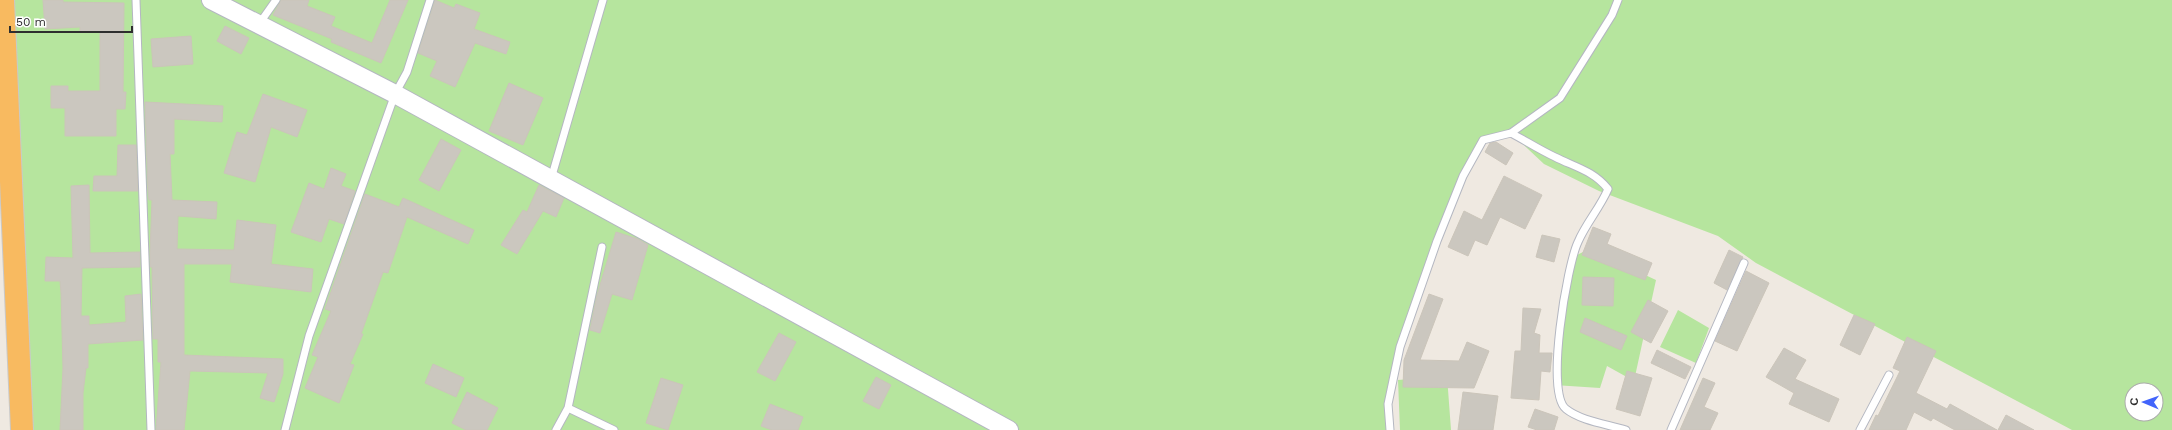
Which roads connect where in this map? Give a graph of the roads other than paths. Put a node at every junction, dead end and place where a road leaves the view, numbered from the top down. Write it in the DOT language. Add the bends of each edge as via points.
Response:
graph roads {
  1 [pos="2,0"];
  2 [pos="136,0"];
  3 [pos="211,0"];
  4 [pos="276,0"];
  5 [pos="430,0"];
  6 [pos="603,0"];
  7 [pos="1618,0"];
  8 [pos="259,24"];
  9 [pos="395,94"];
  10 [pos="1511,133"];
  11 [pos="551,180"];
  12 [pos="602,247"];
  13 [pos="1744,263"];
  14 [pos="1889,376"];
  15 [pos="568,408"];
  16 [pos="22,430"];
  17 [pos="151,430"];
  18 [pos="285,430"];
  19 [pos="556,430"];
  20 [pos="614,430"];
  21 [pos="1009,430"];
  22 [pos="1390,430"];
  23 [pos="1626,430"];
  24 [pos="1672,430"];
  25 [pos="1860,430"];
  1 -- 16 [label="highway"];
  2 -- 17 [label="lane"];
  3 -- 8 [label="street"];
  4 -- 8 [label="lane"];
  5 -- 9 [label="lane" via="407,72"];
  6 -- 11 [label="lane"];
  7 -- 10 [label="lane" via="1612,15 1560,98"];
  8 -- 9 [label="street"];
  9 -- 11 [label="street"];
  9 -- 18 [label="lane" via="309,336"];
  10 -- 22 [label="lane" via="1483,140 1463,176 1400,347 1388,404"];
  10 -- 23 [label="lane" via="1556,158 1587,171 1602,180 1608,189 1601,206 1578,242 1567,279 1559,337 1558,394 1564,408"];
  11 -- 21 [label="street"];
  12 -- 15 [label="lane"];
  13 -- 24 [label="lane"];
  14 -- 25 [label="lane"];
  15 -- 19 [label="lane"];
  15 -- 20 [label="lane"];
}
